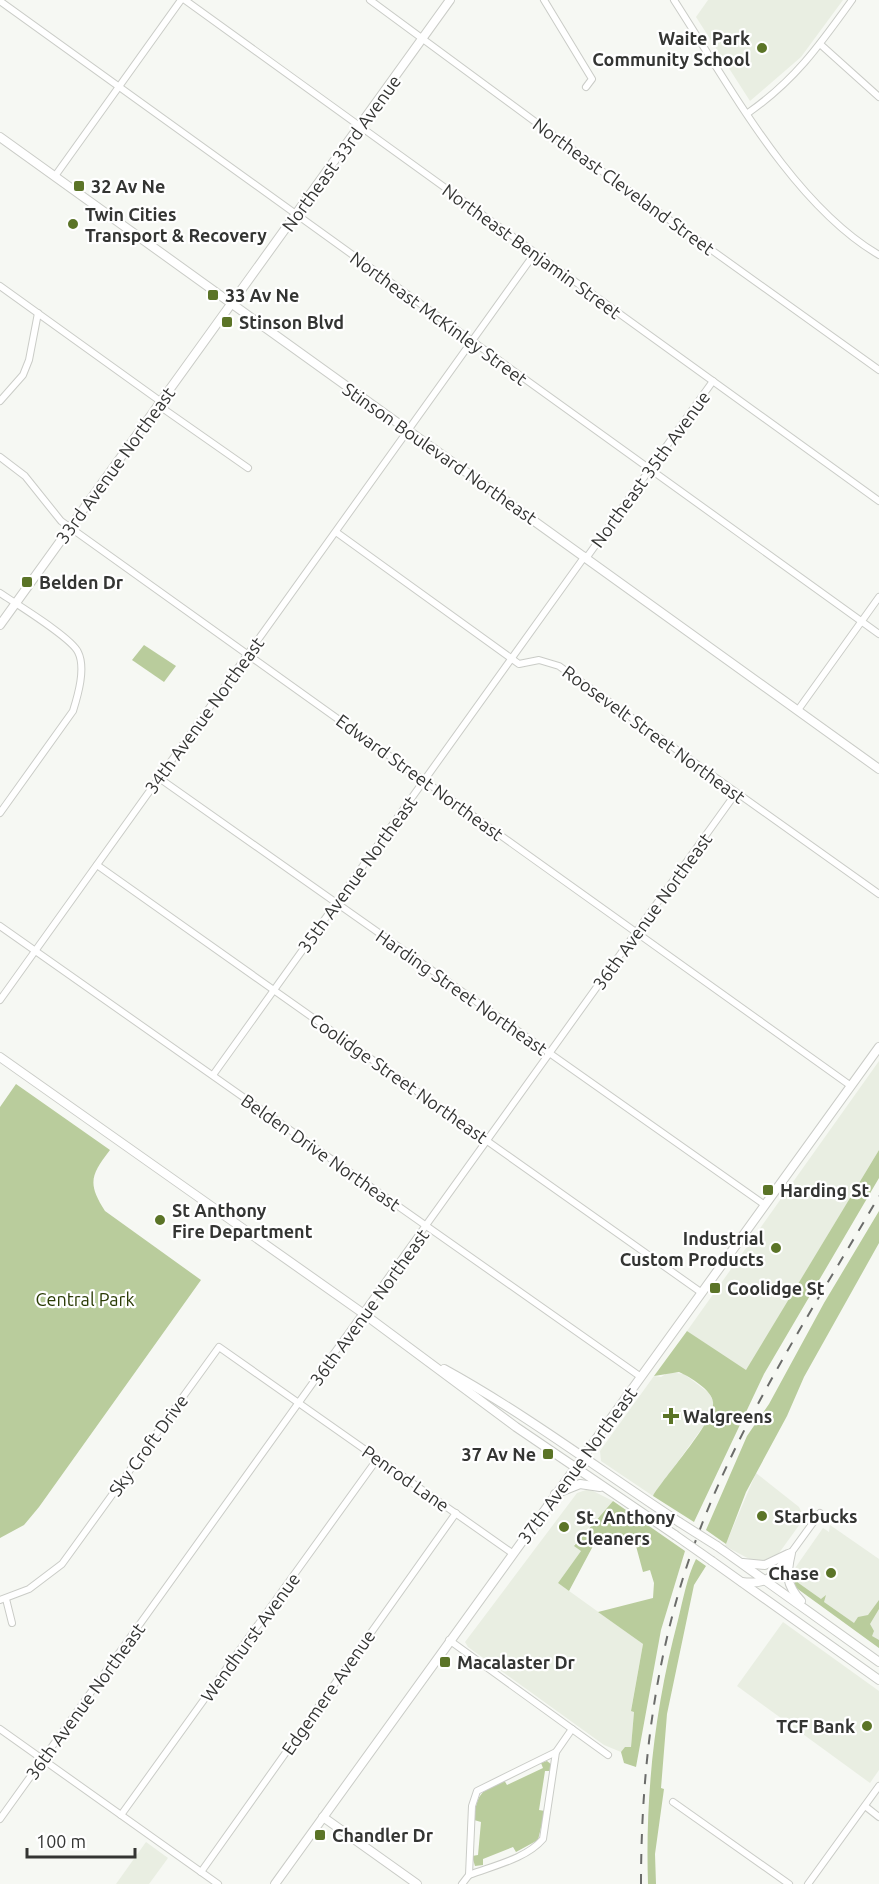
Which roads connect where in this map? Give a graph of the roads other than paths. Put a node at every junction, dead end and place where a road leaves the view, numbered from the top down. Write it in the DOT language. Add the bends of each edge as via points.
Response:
graph roads {
  1 [pos="183,0"];
  2 [pos="370,0"];
  3 [pos="450,0"];
  4 [pos="544,0"];
  5 [pos="674,0"];
  6 [pos="852,0"];
  7 [pos="0,1"];
  8 [pos="422,39"];
  9 [pos="820,44"];
  10 [pos="119,87"];
  11 [pos="586,87"];
  12 [pos="879,97"];
  13 [pos="748,113"];
  14 [pos="360,126"];
  15 [pos="0,137"];
  16 [pos="55,176"];
  17 [pos="296,215"];
  18 [pos="535,253"];
  19 [pos="879,255"];
  20 [pos="0,286"];
  21 [pos="231,305"];
  22 [pos="38,313"];
  23 [pos="472,342"];
  24 [pos="879,370"];
  25 [pos="713,381"];
  26 [pos="0,401"];
  27 [pos="159,403"];
  28 [pos="410,430"];
  29 [pos="0,457"];
  30 [pos="248,468"];
  31 [pos="650,470"];
  32 [pos="879,501"];
  33 [pos="70,528"];
  34 [pos="336,532"];
  35 [pos="586,557"];
  36 [pos="0,593"];
  37 [pos="879,597"];
  38 [pos="16,604"];
  39 [pos="861,622"];
  40 [pos="0,625"];
  41 [pos="879,634"];
  42 [pos="248,655"];
  43 [pos="512,658"];
  44 [pos="798,710"];
  45 [pos="879,769"];
  46 [pos="159,778"];
  47 [pos="424,780"];
  48 [pos="736,793"];
  49 [pos="0,813"];
  50 [pos="97,865"];
  51 [pos="879,894"];
  52 [pos="336,903"];
  53 [pos="0,926"];
  54 [pos="636,933"];
  55 [pos="35,952"];
  56 [pos="274,990"];
  57 [pos="0,1000"];
  58 [pos="879,1047"];
  59 [pos="549,1055"];
  60 [pos="0,1057"];
  61 [pos="213,1075"];
  62 [pos="851,1086"];
  63 [pos="488,1141"];
  64 [pos="765,1205"];
  65 [pos="427,1227"];
  66 [pos="702,1293"];
  67 [pos="364,1314"];
  68 [pos="428,1360"];
  69 [pos="641,1377"];
  70 [pos="300,1403"];
  71 [pos="581,1456"];
  72 [pos="378,1458"];
  73 [pos="574,1466"];
  74 [pos="612,1492"];
  75 [pos="554,1494"];
  76 [pos="456,1513"];
  77 [pos="820,1513"];
  78 [pos="512,1553"];
  79 [pos="791,1553"];
  80 [pos="741,1563"];
  81 [pos="765,1580"];
  82 [pos="741,1582"];
  83 [pos="3,1599"];
  84 [pos="817,1617"];
  85 [pos="12,1623"];
  86 [pos="449,1640"];
  87 [pos="879,1662"];
  88 [pos="879,1680"];
  89 [pos="0,1729"];
  90 [pos="572,1729"];
  91 [pos="556,1752"];
  92 [pos="608,1755"];
  93 [pos="43,1759"];
  94 [pos="879,1785"];
  95 [pos="673,1802"];
  96 [pos="864,1806"];
  97 [pos="121,1815"];
  98 [pos="879,1816"];
  99 [pos="323,1817"];
  100 [pos="0,1819"];
  101 [pos="201,1872"];
  102 [pos="469,1875"];
  103 [pos="218,1884"];
  104 [pos="275,1884"];
  105 [pos="417,1884"];
  106 [pos="462,1884"];
  107 [pos="789,1884"];
  108 [pos="808,1884"];
  1 -- 10 [label="street"];
  1 -- 14 [label="street, Northeast Benjamin Street"];
  2 -- 8 [label="street, Northeast Cleveland Street"];
  3 -- 8 [label="street, Northeast 33rd Avenue"];
  4 -- 11 [label="street" via="592,79"];
  5 -- 13 [label="street"];
  6 -- 9 [label="street"];
  7 -- 10 [label="street, Northeast McKinley Street"];
  8 -- 14 [label="street, Northeast 33rd Avenue"];
  8 -- 24 [label="street, Northeast Cleveland Street"];
  9 -- 12 [label="street"];
  9 -- 13 [label="street" via="789,82"];
  10 -- 16 [label="street"];
  10 -- 17 [label="street, Northeast McKinley Street"];
  13 -- 19 [label="street" via="807,193"];
  14 -- 17 [label="street, Northeast 33rd Avenue"];
  14 -- 18 [label="street, Northeast Benjamin Street"];
  15 -- 16 [label="street, Stinson Boulevard Northeast"];
  16 -- 21 [label="street, Stinson Boulevard Northeast"];
  17 -- 21 [label="street, Northeast 33rd Avenue"];
  17 -- 23 [label="street, Northeast McKinley Street"];
  18 -- 23 [label="street, 34th Avenue Northeast"];
  18 -- 25 [label="street, Northeast Benjamin Street"];
  20 -- 22 [label="street"];
  21 -- 27 [label="street, 33rd Avenue Northeast"];
  21 -- 28 [label="street, Stinson Boulevard Northeast"];
  22 -- 26 [label="street" via="23,375"];
  22 -- 27 [label="street"];
  23 -- 28 [label="street, 34th Avenue Northeast"];
  23 -- 31 [label="street, Northeast McKinley Street"];
  25 -- 31 [label="street, Northeast 35th Avenue"];
  25 -- 32 [label="street, Northeast Benjamin Street"];
  27 -- 30 [label="street"];
  27 -- 33 [label="street, 33rd Avenue Northeast"];
  28 -- 34 [label="street, 34th Avenue Northeast"];
  28 -- 35 [label="street, Stinson Boulevard Northeast"];
  29 -- 33 [label="street, Edward Street Northeast" via="25,476"];
  31 -- 35 [label="street, Northeast 35th Avenue"];
  31 -- 39 [label="street, Northeast McKinley Street"];
  33 -- 38 [label="street, 33rd Avenue Northeast"];
  33 -- 42 [label="street, Edward Street Northeast"];
  34 -- 42 [label="street, 34th Avenue Northeast"];
  34 -- 43 [label="street"];
  35 -- 43 [label="street, 35th Avenue Northeast"];
  35 -- 44 [label="street, Stinson Boulevard Northeast"];
  36 -- 38 [label="street"];
  37 -- 39 [label="street"];
  38 -- 40 [label="street, 33rd Avenue Northeast"];
  38 -- 49 [label="street" via="73,644 80,672 73,711"];
  39 -- 41 [label="street, Northeast McKinley Street"];
  39 -- 44 [label="street"];
  42 -- 46 [label="street, 34th Avenue Northeast"];
  42 -- 47 [label="street, Edward Street Northeast"];
  43 -- 47 [label="street, 35th Avenue Northeast"];
  43 -- 48 [label="street, Roosevelt Street Northeast" via="519,664 539,660 559,666"];
  44 -- 45 [label="street, Stinson Boulevard Northeast"];
  46 -- 50 [label="street, 34th Avenue Northeast"];
  46 -- 52 [label="street, Harding Street Northeast"];
  47 -- 52 [label="street, 35th Avenue Northeast"];
  47 -- 54 [label="street, Edward Street Northeast"];
  48 -- 51 [label="street, Roosevelt Street Northeast"];
  48 -- 54 [label="street, 36th Avenue Northeast"];
  50 -- 55 [label="street, 34th Avenue Northeast"];
  50 -- 56 [label="street, Coolidge Street Northeast"];
  52 -- 56 [label="street, 35th Avenue Northeast"];
  52 -- 59 [label="street, Harding Street Northeast"];
  53 -- 55 [label="street, Belden Drive Northeast"];
  54 -- 59 [label="street, 36th Avenue Northeast"];
  54 -- 62 [label="street, Edward Street Northeast"];
  55 -- 57 [label="street, 34th Avenue Northeast"];
  55 -- 61 [label="street, Belden Drive Northeast"];
  56 -- 61 [label="street, 35th Avenue Northeast"];
  56 -- 63 [label="street, Coolidge Street Northeast"];
  58 -- 62 [label="street, 37th Avenue Northeast"];
  59 -- 63 [label="street, 36th Avenue Northeast"];
  59 -- 64 [label="street, Harding Street Northeast"];
  60 -- 67 [label="street"];
  61 -- 65 [label="street, Belden Drive Northeast"];
  62 -- 64 [label="street, 37th Avenue Northeast"];
  63 -- 65 [label="street, 36th Avenue Northeast"];
  63 -- 66 [label="street, Coolidge Street Northeast"];
  64 -- 66 [label="street, 37th Avenue Northeast"];
  65 -- 67 [label="street, 36th Avenue Northeast"];
  65 -- 69 [label="street, Belden Drive Northeast"];
  66 -- 69 [label="street, 37th Avenue Northeast"];
  67 -- 68 [label="street"];
  67 -- 70 [label="street, 36th Avenue Northeast"];
  68 -- 71 [label="street"];
  68 -- 73 [label="street" via="458,1386"];
  69 -- 71 [label="street, 37th Avenue Northeast"];
  70 -- 72 [label="street, Penrod Lane"];
  70 -- 83 [label="street, Sky Croft Drive" via="219,1347 62,1564 29,1589"];
  70 -- 93 [label="street, 36th Avenue Northeast"];
  71 -- 73 [label="street, 37th Avenue Northeast"];
  71 -- 80 [label="street, bridge"];
  72 -- 76 [label="street, Penrod Lane"];
  72 -- 97 [label="street, Wendhurst Avenue"];
  73 -- 74 [label="street"];
  73 -- 75 [label="street, 37th Avenue Northeast"];
  74 -- 75 [label="street" via="583,1484"];
  74 -- 82 [label="street, bridge"];
  75 -- 78 [label="street, 37th Avenue Northeast"];
  76 -- 78 [label="street, Penrod Lane"];
  76 -- 101 [label="street, Edgemere Avenue"];
  77 -- 79 [label="street"];
  78 -- 86 [label="street, 37th Avenue Northeast"];
  79 -- 80 [label="street" via="765,1565"];
  79 -- 81 [label="street" via="775,1574"];
  79 -- 84 [label="street" via="788,1583"];
  80 -- 81 [label="street"];
  81 -- 82 [label="street" via="757,1584"];
  81 -- 84 [label="street"];
  82 -- 88 [label="street"];
  83 -- 85 [label="street"];
  84 -- 87 [label="street"];
  86 -- 90 [label="street"];
  86 -- 99 [label="street, 37th Avenue Northeast"];
  89 -- 93 [label="street"];
  90 -- 91 [label="street"];
  90 -- 92 [label="street"];
  91 -- 102 [label="street" via="543,1839 524,1853"];
  91 -- 102 [label="street" via="477,1791 472,1806"];
  93 -- 97 [label="street"];
  93 -- 100 [label="street, 36th Avenue Northeast"];
  94 -- 96 [label="street"];
  95 -- 107 [label="street"];
  96 -- 98 [label="street"];
  96 -- 108 [label="street"];
  97 -- 101 [label="street"];
  99 -- 104 [label="street, 37th Avenue Northeast"];
  99 -- 105 [label="street"];
  101 -- 103 [label="street"];
  102 -- 106 [label="street"];
}
